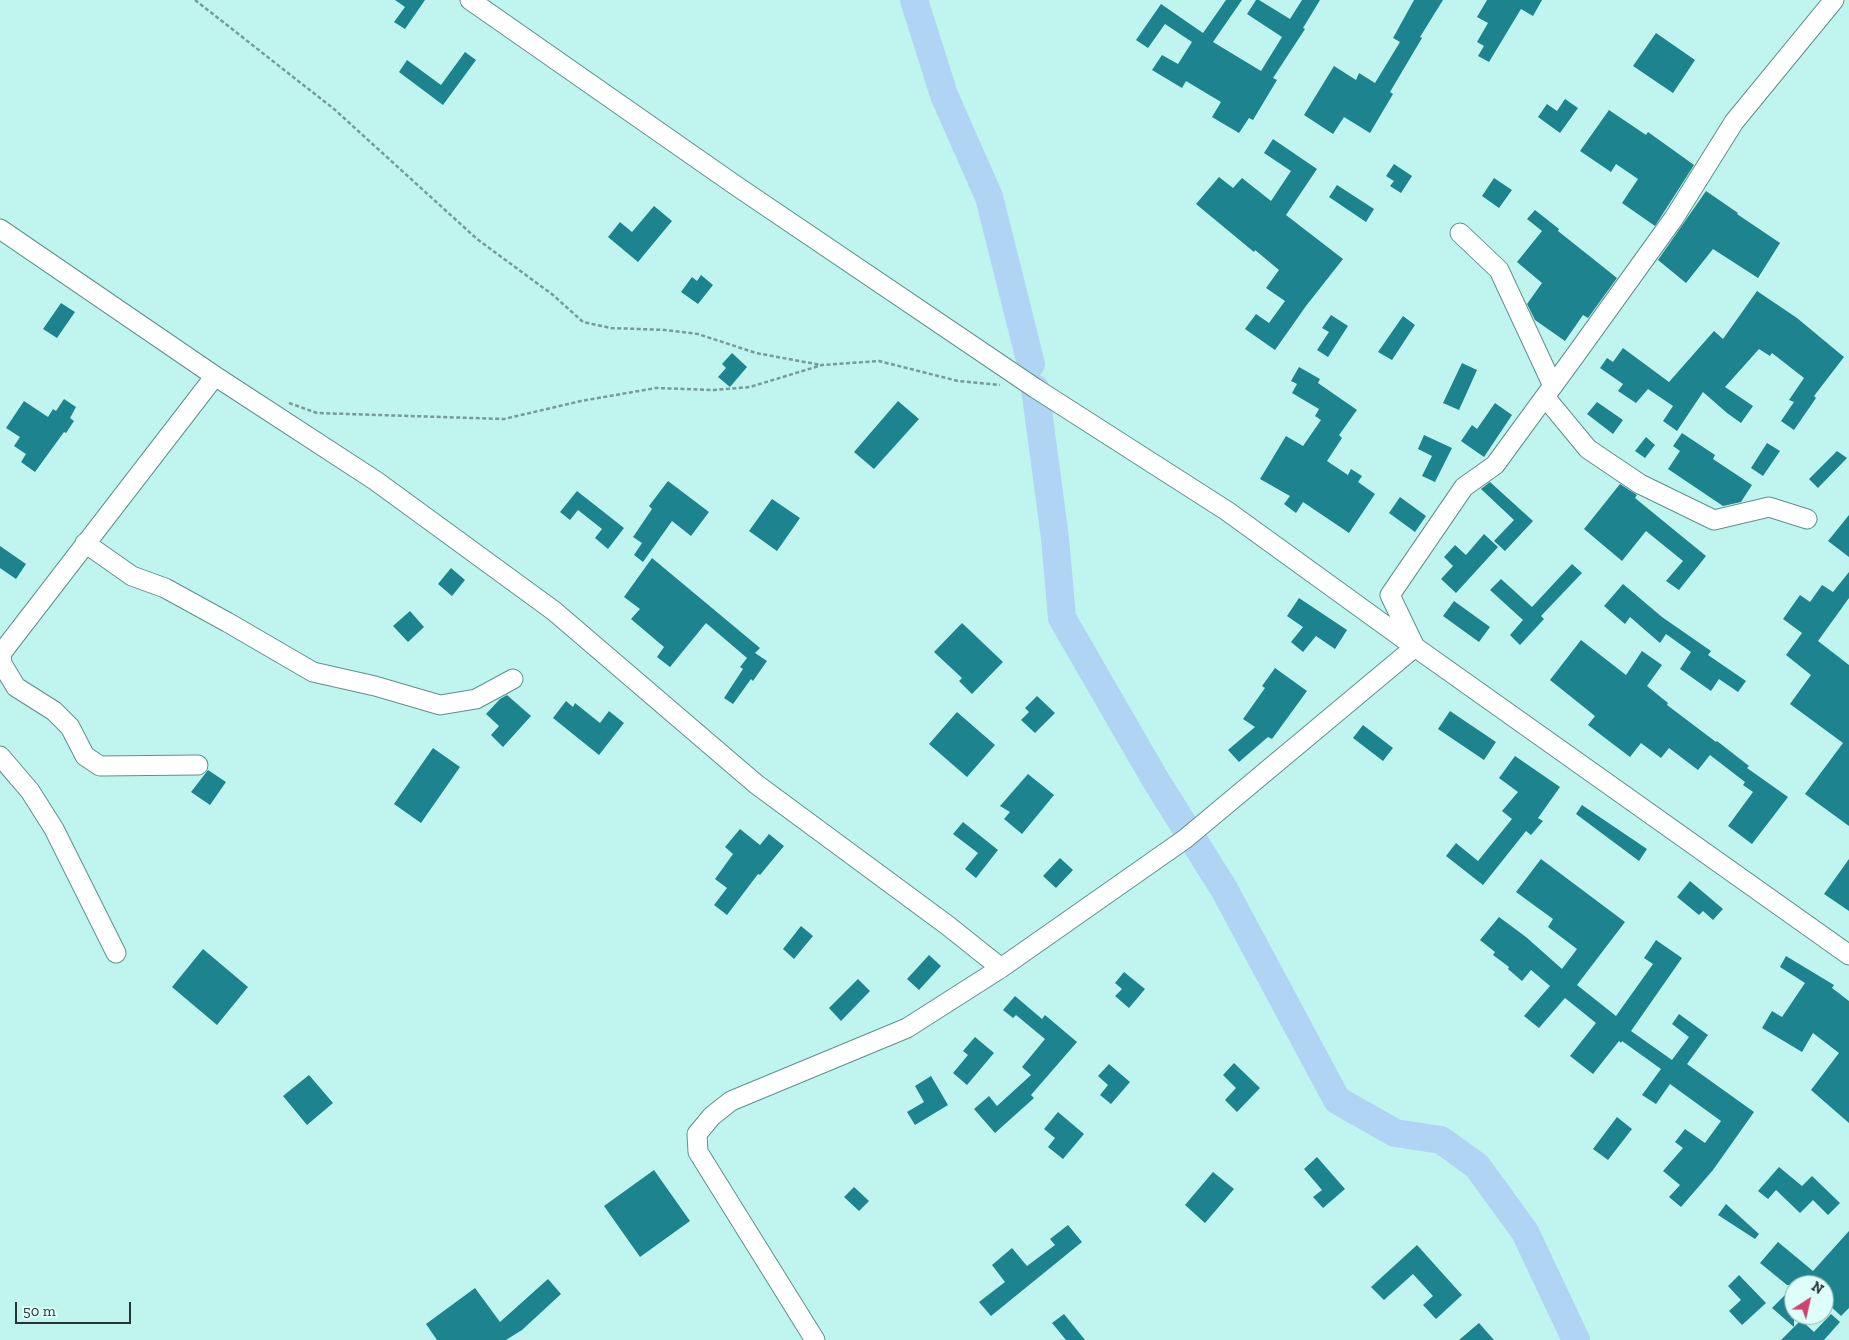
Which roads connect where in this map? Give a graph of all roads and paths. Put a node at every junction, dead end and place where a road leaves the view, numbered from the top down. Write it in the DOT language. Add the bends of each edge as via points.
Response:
graph roads {
  1 [pos="195,0"];
  2 [pos="470,0"];
  3 [pos="1834,0"];
  4 [pos="0,229"];
  5 [pos="1460,233"];
  6 [pos="822,365"];
  7 [pos="215,376"];
  8 [pos="1000,385"];
  9 [pos="1549,391"];
  10 [pos="289,403"];
  11 [pos="1808,519"];
  12 [pos="86,543"];
  13 [pos="1415,647"];
  14 [pos="1,654"];
  15 [pos="513,679"];
  16 [pos="0,756"];
  17 [pos="198,765"];
  18 [pos="116,953"];
  19 [pos="1849,955"];
  20 [pos="1001,968"];
  21 [pos="815,1340"];
  1 -- 6 [label="path" via="334,109 477,239 553,295 583,322 611,328 698,334 756,353"];
  2 -- 13 [label="street" via="1035,388 1227,511"];
  3 -- 9 [label="street" via="1734,122 1674,218"];
  4 -- 7 [label="street"];
  5 -- 9 [label="street" via="1499,270"];
  6 -- 8 [label="path" via="879,361 958,381"];
  6 -- 10 [label="path" via="750,387 714,390 656,388 504,419 317,413"];
  7 -- 12 [label="street"];
  7 -- 20 [label="street" via="376,481 554,611 756,784"];
  9 -- 11 [label="street" via="1588,450 1640,484 1714,520 1769,507"];
  9 -- 13 [label="street" via="1496,465 1464,486 1390,595"];
  12 -- 14 [label="street"];
  12 -- 15 [label="street" via="132,576 165,588 313,672 440,705 476,699"];
  13 -- 19 [label="street"];
  13 -- 20 [label="street" via="1185,839"];
  14 -- 17 [label="street" via="2,664 16,687 54,711 70,727 85,756 100,766"];
  16 -- 18 [label="street" via="30,791 54,829"];
  20 -- 21 [label="street" via="907,1028 731,1101 697,1134 698,1152"];
}
